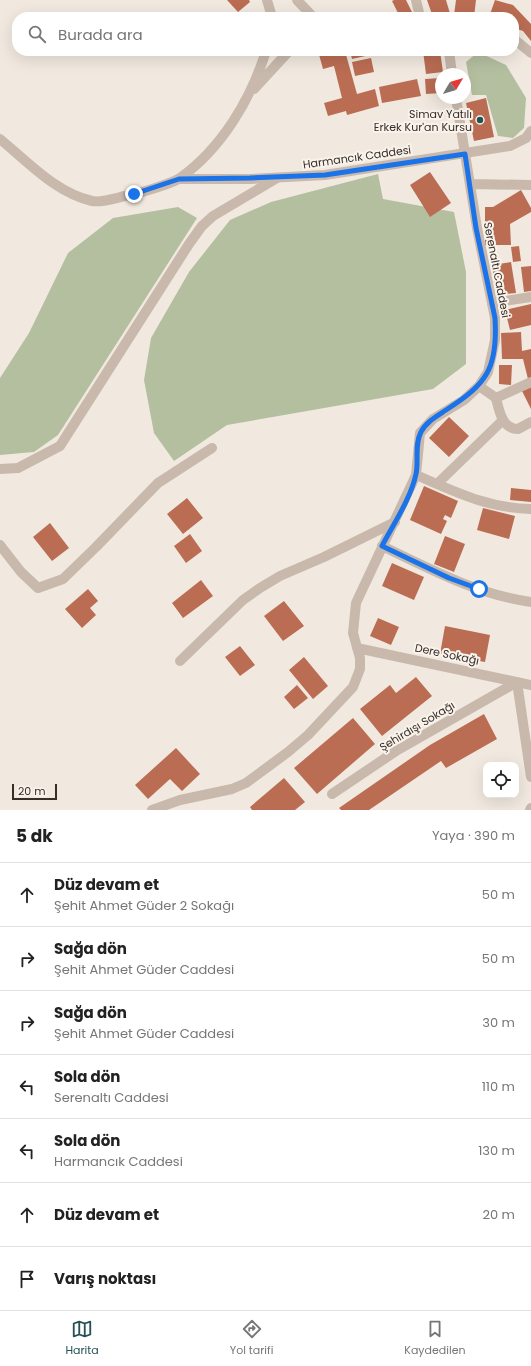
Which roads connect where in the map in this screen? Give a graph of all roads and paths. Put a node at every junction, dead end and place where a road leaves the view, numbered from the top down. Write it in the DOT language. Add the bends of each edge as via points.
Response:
graph roads {
  1 [pos="267,0"];
  2 [pos="297,0"];
  3 [pos="416,0"];
  4 [pos="271,12"];
  5 [pos="308,12"];
  6 [pos="419,12"];
  7 [pos="519,43"];
  8 [pos="531,53"];
  9 [pos="264,56"];
  10 [pos="284,56"];
  11 [pos="449,56"];
  12 [pos="451,68"];
  13 [pos="249,94"];
  14 [pos="457,104"];
  15 [pos="531,131"];
  16 [pos="0,139"];
  17 [pos="465,154"];
  18 [pos="277,178"];
  19 [pos="179,179"];
  20 [pos="470,184"];
  21 [pos="531,185"];
  22 [pos="531,297"];
  23 [pos="492,303"];
  24 [pos="531,382"];
  25 [pos="479,386"];
  26 [pos="496,398"];
  27 [pos="502,420"];
  28 [pos="531,422"];
  29 [pos="212,448"];
  30 [pos="0,469"];
  31 [pos="416,475"];
  32 [pos="437,484"];
  33 [pos="531,509"];
  34 [pos="394,522"];
  35 [pos="0,545"];
  36 [pos="382,546"];
  37 [pos="531,602"];
  38 [pos="357,648"];
  39 [pos="180,661"];
  40 [pos="517,682"];
  41 [pos="531,685"];
  42 [pos="531,777"];
  43 [pos="332,794"];
  44 [pos="152,810"];
  1 -- 4 [label="street"];
  2 -- 5 [label="street"];
  3 -- 6 [label="street"];
  7 -- 8 [label="street"];
  9 -- 13 [label="street"];
  10 -- 13 [label="street"];
  11 -- 12 [label="street"];
  13 -- 19 [label="street" via="225,132"];
  14 -- 17 [label="street, Serenaltı Caddesi"];
  15 -- 17 [label="street, Harmancık Caddesi" via="526,138 510,146"];
  16 -- 19 [label="street" via="60,188 94,202 134,194"];
  17 -- 18 [label="street, Harmancık Caddesi" via="325,175"];
  17 -- 20 [label="street, Serenaltı Caddesi"];
  18 -- 19 [label="street, Harmancık Caddesi"];
  18 -- 30 [label="street" via="232,204 202,226 60,446 18,468"];
  20 -- 21 [label="street"];
  20 -- 23 [label="street, Serenaltı Caddesi" via="476,228"];
  22 -- 23 [label="street"];
  23 -- 25 [label="street, Serenaltı Caddesi" via="495,340 488,372"];
  24 -- 26 [label="street"];
  25 -- 26 [label="street"];
  25 -- 31 [label="street, Serenaltı Caddesi" via="423,429 418,441"];
  26 -- 27 [label="street"];
  27 -- 28 [label="street" via="513,429"];
  27 -- 32 [label="street"];
  29 -- 35 [label="street" via="158,483 63,579 38,588 21,572"];
  31 -- 32 [label="street"];
  31 -- 34 [label="street"];
  32 -- 33 [label="street" via="497,506"];
  34 -- 36 [label="street"];
  34 -- 39 [label="street" via="260,588 243,600"];
  36 -- 37 [label="street" via="467,585"];
  36 -- 38 [label="street" via="356,603 352,633"];
  38 -- 40 [label="street, Dere Sokağı"];
  38 -- 44 [label="street" via="360,669 353,687 326,717 288,752 260,774 232,789 180,800"];
  40 -- 41 [label="street, Dere Sokağı"];
  40 -- 42 [label="street"];
  40 -- 43 [label="street, Şehirdışı Sokağı" via="415,739"];
}
